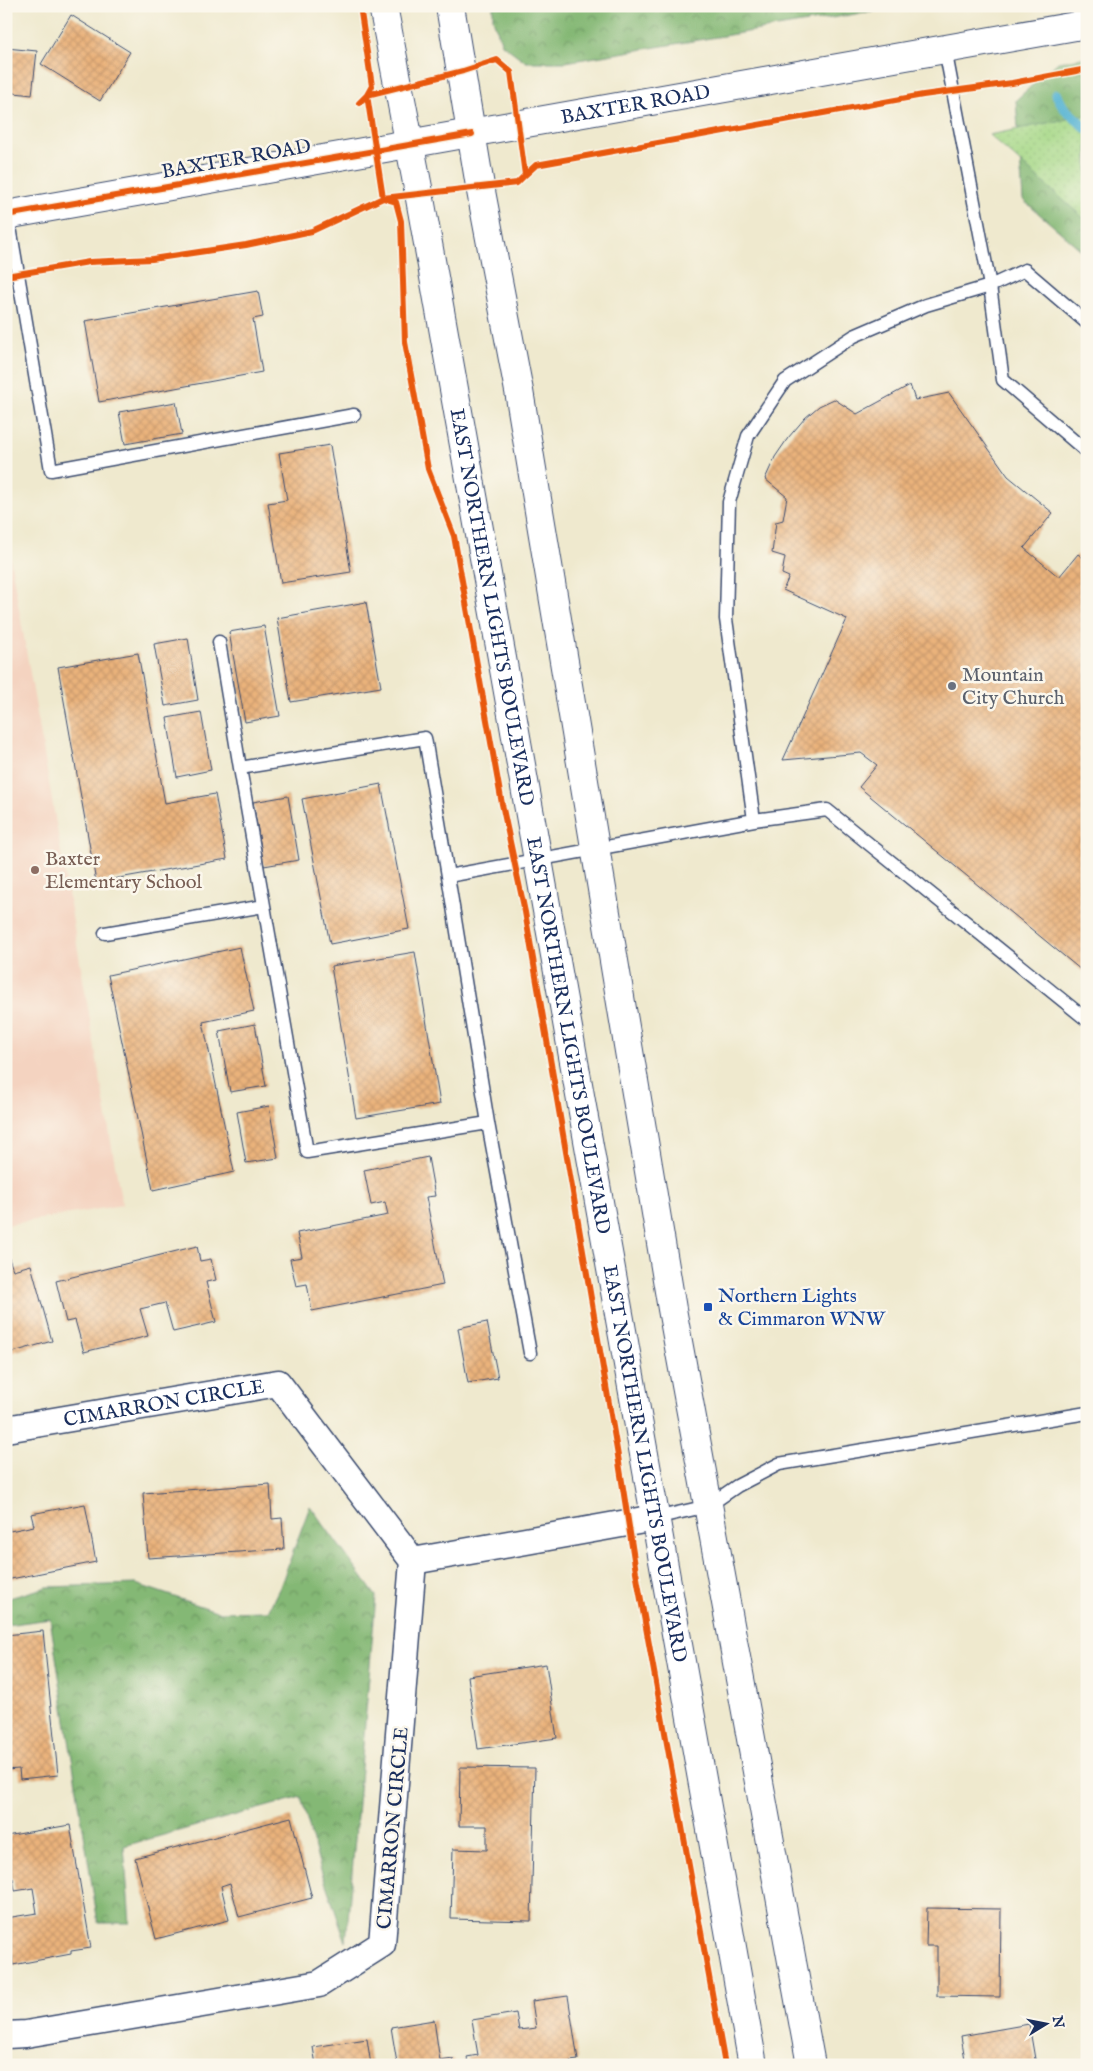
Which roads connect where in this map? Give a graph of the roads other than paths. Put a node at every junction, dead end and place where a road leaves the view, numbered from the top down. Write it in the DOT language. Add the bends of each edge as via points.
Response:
graph roads {
  1 [pos="383,6"];
  2 [pos="450,6"];
  3 [pos="1087,24"];
  4 [pos="945,49"];
  5 [pos="472,134"];
  6 [pos="409,144"];
  7 [pos="7,215"];
  8 [pos="990,286"];
  9 [pos="1087,323"];
  10 [pos="354,415"];
  11 [pos="1087,452"];
  12 [pos="219,642"];
  13 [pos="240,768"];
  14 [pos="754,820"];
  15 [pos="596,848"];
  16 [pos="538,859"];
  17 [pos="448,876"];
  18 [pos="264,906"];
  19 [pos="105,933"];
  20 [pos="1087,1020"];
  21 [pos="488,1123"];
  22 [pos="530,1353"];
  23 [pos="1087,1413"];
  24 [pos="6,1429"];
  25 [pos="708,1506"];
  26 [pos="655,1518"];
  27 [pos="413,1561"];
  28 [pos="6,2035"];
  29 [pos="753,2065"];
  30 [pos="811,2065"];
  1 -- 6 [label="main road, EAST NORTHERN LIGHTS BOULEVARD"];
  2 -- 5 [label="main road"];
  3 -- 4 [label="main road, BAXTER ROAD"];
  4 -- 5 [label="main road, BAXTER ROAD"];
  4 -- 8 [label="lane"];
  5 -- 6 [label="main road, BAXTER ROAD"];
  5 -- 15 [label="main road" via="520,391"];
  6 -- 7 [label="main road, BAXTER ROAD"];
  6 -- 16 [label="main road, EAST NORTHERN LIGHTS BOULEVARD"];
  7 -- 10 [label="lane" via="51,470"];
  8 -- 9 [label="lane" via="1025,270"];
  8 -- 11 [label="lane" via="1002,380"];
  8 -- 14 [label="lane" via="926,305 854,336 785,381 748,436 729,502 726,619"];
  12 -- 13 [label="lane"];
  13 -- 17 [label="lane" via="425,738"];
  13 -- 18 [label="lane"];
  14 -- 15 [label="lane"];
  14 -- 20 [label="lane" via="827,810"];
  15 -- 16 [label="lane"];
  15 -- 25 [label="main road"];
  16 -- 17 [label="lane"];
  16 -- 26 [label="main road, EAST NORTHERN LIGHTS BOULEVARD"];
  17 -- 21 [label="lane"];
  18 -- 19 [label="lane"];
  18 -- 21 [label="lane" via="308,1152"];
  21 -- 22 [label="lane"];
  23 -- 25 [label="lane" via="779,1464"];
  24 -- 27 [label="street, CIMARRON CIRCLE" via="278,1383"];
  25 -- 26 [label="lane"];
  25 -- 30 [label="main road"];
  26 -- 27 [label="street"];
  26 -- 29 [label="main road, EAST NORTHERN LIGHTS BOULEVARD"];
  27 -- 28 [label="street, CIMARRON CIRCLE" via="382,1944 319,1984"];
}
